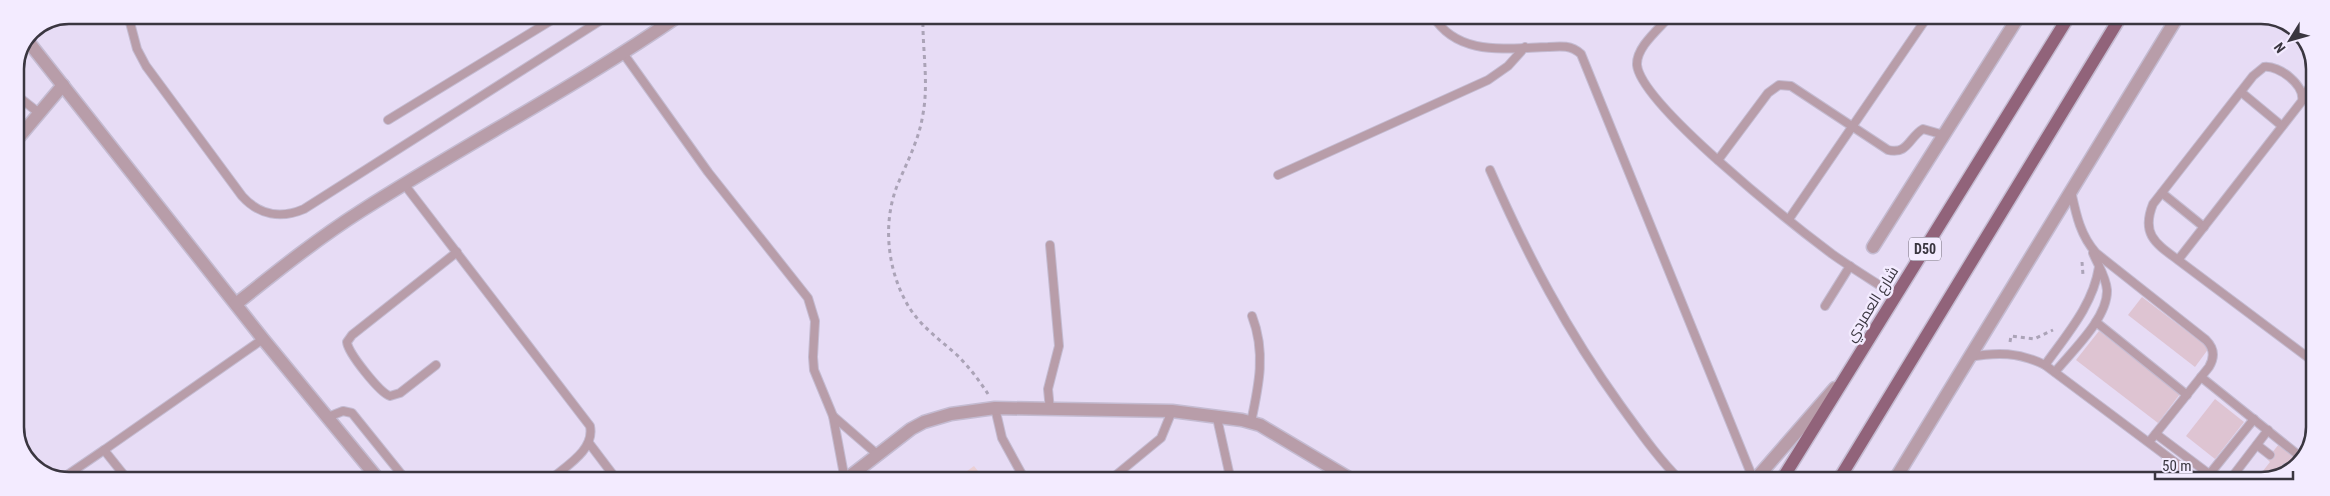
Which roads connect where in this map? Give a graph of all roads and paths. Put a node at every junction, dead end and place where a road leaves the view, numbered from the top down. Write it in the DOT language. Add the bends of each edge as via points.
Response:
graph roads {
  1 [pos="130,24"];
  2 [pos="545,24"];
  3 [pos="593,24"];
  4 [pos="666,24"];
  5 [pos="923,24"];
  6 [pos="1440,24"];
  7 [pos="1663,24"];
  8 [pos="1923,24"];
  9 [pos="2014,24"];
  10 [pos="2064,24"];
  11 [pos="2116,24"];
  12 [pos="2173,24"];
  13 [pos="31,45"];
  14 [pos="1525,47"];
  15 [pos="623,53"];
  16 [pos="63,85"];
  17 [pos="2241,92"];
  18 [pos="2306,92"];
  19 [pos="2303,96"];
  20 [pos="24,101"];
  21 [pos="39,113"];
  22 [pos="388,120"];
  23 [pos="2282,126"];
  24 [pos="1853,127"];
  25 [pos="24,131"];
  26 [pos="1944,135"];
  27 [pos="1718,160"];
  28 [pos="1490,170"];
  29 [pos="1278,175"];
  30 [pos="404,184"];
  31 [pos="2071,191"];
  32 [pos="2162,193"];
  33 [pos="1789,219"];
  34 [pos="2204,227"];
  35 [pos="1050,245"];
  36 [pos="2089,246"];
  37 [pos="1874,247"];
  38 [pos="457,252"];
  39 [pos="2079,255"];
  40 [pos="2178,260"];
  41 [pos="1850,266"];
  42 [pos="2099,267"];
  43 [pos="2082,283"];
  44 [pos="1896,296"];
  45 [pos="236,304"];
  46 [pos="1825,306"];
  47 [pos="1252,316"];
  48 [pos="2096,322"];
  49 [pos="2055,329"];
  50 [pos="263,339"];
  51 [pos="2008,353"];
  52 [pos="2306,356"];
  53 [pos="1969,357"];
  54 [pos="2045,364"];
  55 [pos="436,365"];
  56 [pos="2055,372"];
  57 [pos="1847,376"];
  58 [pos="2201,377"];
  59 [pos="2187,395"];
  60 [pos="995,408"];
  61 [pos="1050,410"];
  62 [pos="1172,411"];
  63 [pos="328,416"];
  64 [pos="833,416"];
  65 [pos="1217,418"];
  66 [pos="2254,419"];
  67 [pos="1251,422"];
  68 [pos="2268,430"];
  69 [pos="2156,434"];
  70 [pos="2149,442"];
  71 [pos="589,443"];
  72 [pos="2257,445"];
  73 [pos="104,450"];
  74 [pos="2297,454"];
  75 [pos="878,455"];
  76 [pos="2270,455"];
  77 [pos="72,472"];
  78 [pos="122,472"];
  79 [pos="373,472"];
  80 [pos="400,472"];
  81 [pos="558,472"];
  82 [pos="611,472"];
  83 [pos="844,472"];
  84 [pos="856,472"];
  85 [pos="1021,472"];
  86 [pos="1120,472"];
  87 [pos="1229,472"];
  88 [pos="1339,472"];
  89 [pos="1673,472"];
  90 [pos="1750,472"];
  91 [pos="1762,472"];
  92 [pos="1787,472"];
  93 [pos="1843,472"];
  94 [pos="1899,472"];
  95 [pos="2194,472"];
  96 [pos="2197,472"];
  97 [pos="2210,472"];
  98 [pos="2237,472"];
  1 -- 3 [label="lane" via="137,49 146,66 242,196 258,210 278,215 304,209"];
  2 -- 22 [label="lane"];
  4 -- 15 [label="street"];
  5 -- 60 [label="path" via="926,75 923,115 892,205 889,224 892,263 897,282 913,313 933,336 969,367"];
  6 -- 14 [label="lane" via="1471,46"];
  7 -- 27 [label="lane" via="1640,51 1638,70 1650,91 1676,122"];
  8 -- 24 [label="lane"];
  9 -- 26 [label="street"];
  10 -- 44 [label="main road, شارع العمردي / D50"];
  11 -- 93 [label="main road"];
  12 -- 31 [label="street"];
  13 -- 16 [label="street"];
  14 -- 29 [label="lane" via="1508,66 1488,80"];
  14 -- 90 [label="lane" via="1566,46 1581,54"];
  15 -- 30 [label="street"];
  15 -- 64 [label="lane" via="708,172 808,298 815,321 814,370"];
  16 -- 21 [label="street"];
  16 -- 45 [label="street"];
  17 -- 19 [label="lane" via="2258,71 2270,66 2298,86"];
  17 -- 23 [label="lane"];
  17 -- 32 [label="lane"];
  18 -- 19 [label="lane"];
  19 -- 23 [label="lane"];
  20 -- 21 [label="lane"];
  21 -- 25 [label="street"];
  23 -- 34 [label="lane"];
  24 -- 26 [label="lane" via="1894,151 1906,148 1923,128"];
  24 -- 27 [label="lane" via="1791,86 1779,85 1768,93"];
  24 -- 33 [label="lane"];
  26 -- 37 [label="street"];
  27 -- 33 [label="lane"];
  28 -- 89 [label="lane" via="1531,260 1591,365 1655,453"];
  30 -- 38 [label="lane"];
  30 -- 45 [label="street" via="316,242"];
  31 -- 36 [label="lane" via="2080,228"];
  31 -- 53 [label="street"];
  32 -- 34 [label="lane"];
  32 -- 40 [label="lane" via="2148,216 2148,229 2154,241"];
  33 -- 41 [label="lane"];
  34 -- 40 [label="lane"];
  35 -- 61 [label="lane" via="1059,346 1048,389"];
  36 -- 42 [label="lane"];
  36 -- 58 [label="lane" via="2210,344 2212,361"];
  38 -- 55 [label="lane" via="347,342 350,351 382,391 390,396 400,393"];
  38 -- 71 [label="lane" via="587,420 591,431"];
  39 -- 43 [label="path"];
  40 -- 52 [label="lane"];
  41 -- 44 [label="lane"];
  41 -- 46 [label="lane"];
  42 -- 48 [label="lane" via="2107,291 2104,307"];
  42 -- 54 [label="lane" via="2087,305"];
  44 -- 57 [label="main road, شارع العمردي / D50"];
  45 -- 50 [label="street"];
  47 -- 67 [label="lane" via="1258,330 1261,358"];
  48 -- 56 [label="lane"];
  48 -- 59 [label="lane"];
  49 -- 51 [label="path" via="2034,339 2011,336"];
  50 -- 63 [label="street"];
  50 -- 73 [label="lane"];
  51 -- 53 [label="lane"];
  51 -- 54 [label="lane"];
  53 -- 94 [label="street"];
  54 -- 56 [label="lane"];
  56 -- 70 [label="lane"];
  57 -- 91 [label="street"];
  57 -- 92 [label="main road, شارع العمردي / D50"];
  58 -- 59 [label="lane"];
  58 -- 66 [label="lane"];
  59 -- 69 [label="lane"];
  60 -- 61 [label="street"];
  60 -- 75 [label="street" via="951,414 924,422"];
  60 -- 85 [label="lane" via="1002,438"];
  61 -- 62 [label="street"];
  62 -- 65 [label="street"];
  62 -- 86 [label="lane" via="1162,438"];
  63 -- 79 [label="street"];
  63 -- 80 [label="lane" via="343,411 352,413"];
  64 -- 75 [label="lane"];
  64 -- 83 [label="lane"];
  65 -- 67 [label="street"];
  65 -- 87 [label="lane"];
  66 -- 68 [label="lane"];
  66 -- 97 [label="lane"];
  67 -- 88 [label="street"];
  68 -- 72 [label="lane"];
  68 -- 74 [label="lane"];
  69 -- 70 [label="lane"];
  69 -- 96 [label="lane"];
  70 -- 95 [label="lane"];
  71 -- 81 [label="lane"];
  71 -- 82 [label="lane"];
  72 -- 76 [label="lane"];
  72 -- 98 [label="lane"];
  73 -- 77 [label="lane"];
  73 -- 78 [label="lane"];
  75 -- 84 [label="street"];
}
